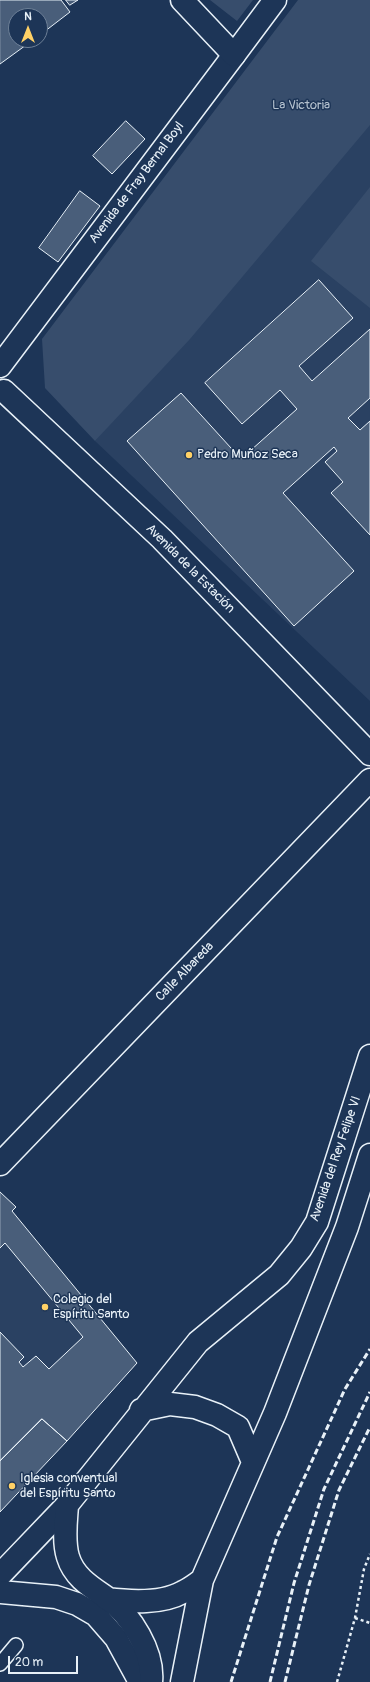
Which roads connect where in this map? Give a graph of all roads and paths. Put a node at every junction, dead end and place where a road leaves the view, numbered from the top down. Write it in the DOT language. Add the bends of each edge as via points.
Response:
graph roads {
  1 [pos="182,0"];
  2 [pos="275,0"];
  3 [pos="234,55"];
  4 [pos="0,366"];
  5 [pos="2,393"];
  6 [pos="370,754"];
  7 [pos="370,780"];
  8 [pos="370,1056"];
  9 [pos="370,1155"];
  10 [pos="0,1164"];
  11 [pos="141,1410"];
  12 [pos="253,1462"];
  13 [pos="67,1505"];
  14 [pos="370,1554"];
  15 [pos="0,1575"];
  16 [pos="202,1580"];
  17 [pos="0,1592"];
  18 [pos="101,1595"];
  19 [pos="355,1618"];
  20 [pos="370,1623"];
  21 [pos="16,1645"];
  22 [pos="0,1664"];
  23 [pos="140,1682"];
  24 [pos="151,1682"];
  25 [pos="182,1682"];
  26 [pos="337,1682"];
  1 -- 3 [label="street"];
  2 -- 3 [label="street, Avenida de Fray Bernal Boyl"];
  3 -- 4 [label="street, Avenida de Fray Bernal Boyl"];
  4 -- 5 [label="street" via="7,381"];
  5 -- 6 [label="street, Avenida de la Estación" via="162,539"];
  7 -- 10 [label="street, Calle Albareda"];
  8 -- 11 [label="street, Avenida del Rey Felipe VI" via="317,1222 301,1248 279,1275 198,1342"];
  9 -- 12 [label="street" via="347,1227 275,1413"];
  11 -- 12 [label="street" via="170,1404 195,1407 217,1415 238,1427"];
  11 -- 13 [label="street, Avenida del Rey Felipe VI"];
  12 -- 16 [label="street"];
  13 -- 15 [label="street, Avenida del Rey Felipe VI"];
  13 -- 18 [label="street" via="68,1557 80,1579"];
  14 -- 19 [label="path" via="364,1569"];
  16 -- 18 [label="street" via="182,1593 163,1598 125,1601"];
  16 -- 25 [label="street"];
  17 -- 18 [label="street"];
  17 -- 23 [label="street" via="56,1597 77,1604 96,1615 116,1638"];
  18 -- 24 [label="street" via="129,1620 146,1647"];
  19 -- 20 [label="path"];
  19 -- 26 [label="path"];
  21 -- 22 [label="lane"];
}
